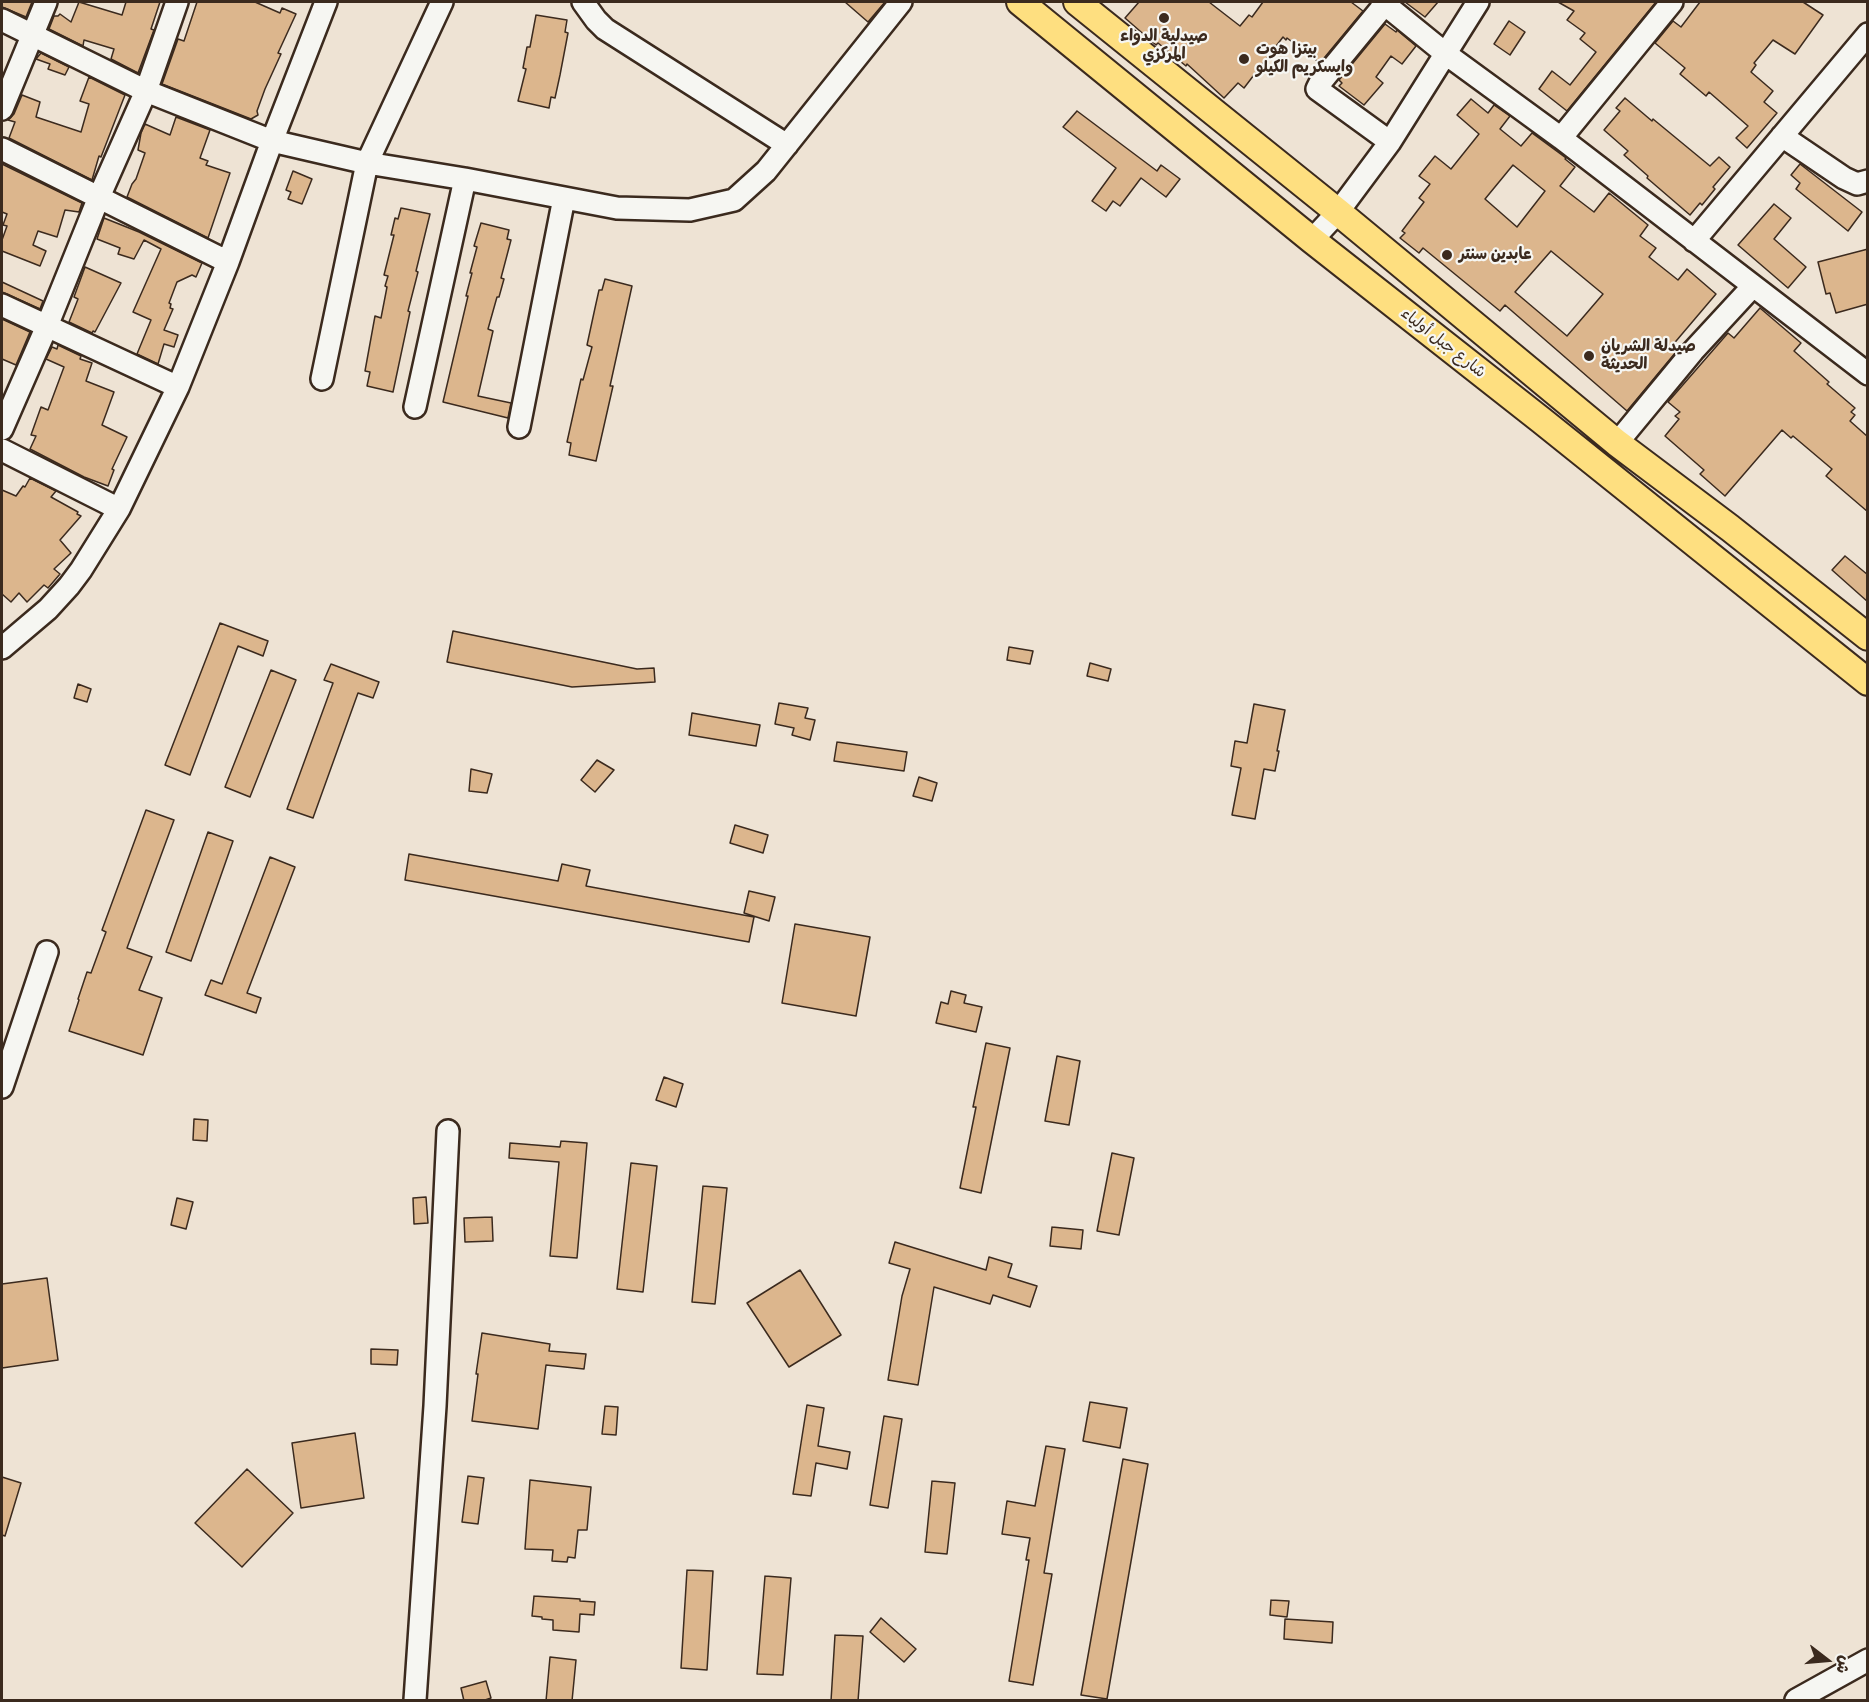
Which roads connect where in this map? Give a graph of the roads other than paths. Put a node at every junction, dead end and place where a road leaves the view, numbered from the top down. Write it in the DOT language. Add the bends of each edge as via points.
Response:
graph roads {
  1 [pos="46,2"];
  2 [pos="177,2"];
  3 [pos="326,2"];
  4 [pos="442,2"];
  5 [pos="583,2"];
  6 [pos="901,2"];
  7 [pos="1020,2"];
  8 [pos="1077,2"];
  9 [pos="1478,2"];
  10 [pos="1672,2"];
  11 [pos="1383,3"];
  12 [pos="2,20"];
  13 [pos="1868,34"];
  14 [pos="33,36"];
  15 [pos="1446,54"];
  16 [pos="146,91"];
  17 [pos="2,109"];
  18 [pos="1782,136"];
  19 [pos="1561,138"];
  20 [pos="272,141"];
  21 [pos="1389,142"];
  22 [pos="787,145"];
  23 [pos="2,149"];
  24 [pos="367,163"];
  25 [pos="465,179"];
  26 [pos="1868,181"];
  27 [pos="99,197"];
  28 [pos="564,198"];
  29 [pos="1338,212"];
  30 [pos="1312,240"];
  31 [pos="1694,241"];
  32 [pos="228,262"];
  33 [pos="1753,285"];
  34 [pos="2,305"];
  35 [pos="47,326"];
  36 [pos="1868,374"];
  37 [pos="322,379"];
  38 [pos="178,387"];
  39 [pos="415,407"];
  40 [pos="519,427"];
  41 [pos="2,429"];
  42 [pos="1617,443"];
  43 [pos="2,450"];
  44 [pos="119,509"];
  45 [pos="1868,637"];
  46 [pos="2,648"];
  47 [pos="1868,682"];
  48 [pos="47,952"];
  49 [pos="2,1087"];
  50 [pos="448,1131"];
  51 [pos="1868,1660"];
  52 [pos="414,1701"];
  53 [pos="1796,1701"];
  1 -- 14 [label="street"];
  2 -- 16 [label="street"];
  3 -- 20 [label="street"];
  4 -- 24 [label="street"];
  5 -- 22 [label="street" via="605,29"];
  6 -- 22 [label="street"];
  7 -- 30 [label="main road, شارع جبل أولياء"];
  8 -- 29 [label="main road, شارع جبل أولياء"];
  9 -- 15 [label="street"];
  10 -- 19 [label="street"];
  11 -- 15 [label="street"];
  11 -- 21 [label="street" via="1317,89"];
  12 -- 14 [label="street"];
  13 -- 18 [label="street"];
  14 -- 16 [label="street"];
  14 -- 17 [label="street"];
  15 -- 19 [label="street"];
  15 -- 21 [label="street"];
  16 -- 20 [label="street"];
  16 -- 27 [label="street"];
  18 -- 26 [label="street" via="1844,178 1857,184"];
  18 -- 31 [label="street"];
  19 -- 31 [label="street"];
  20 -- 24 [label="street"];
  20 -- 32 [label="street"];
  21 -- 29 [label="street"];
  22 -- 28 [label="street" via="734,200 701,208 617,208"];
  23 -- 27 [label="street"];
  24 -- 25 [label="street"];
  24 -- 37 [label="street"];
  25 -- 28 [label="street"];
  25 -- 39 [label="street"];
  27 -- 32 [label="street"];
  27 -- 35 [label="street"];
  28 -- 40 [label="street"];
  29 -- 30 [label="street"];
  29 -- 42 [label="main road, شارع جبل أولياء"];
  30 -- 47 [label="main road, شارع جبل أولياء"];
  31 -- 33 [label="street"];
  32 -- 38 [label="street"];
  33 -- 36 [label="street"];
  33 -- 42 [label="street"];
  34 -- 35 [label="street"];
  35 -- 38 [label="street"];
  35 -- 41 [label="street"];
  38 -- 44 [label="street"];
  42 -- 45 [label="main road, شارع جبل أولياء"];
  43 -- 44 [label="street"];
  44 -- 46 [label="street" via="69,586"];
  48 -- 49 [label="street"];
  50 -- 52 [label="street" via="435,1406"];
  51 -- 53 [label="street"];
}
